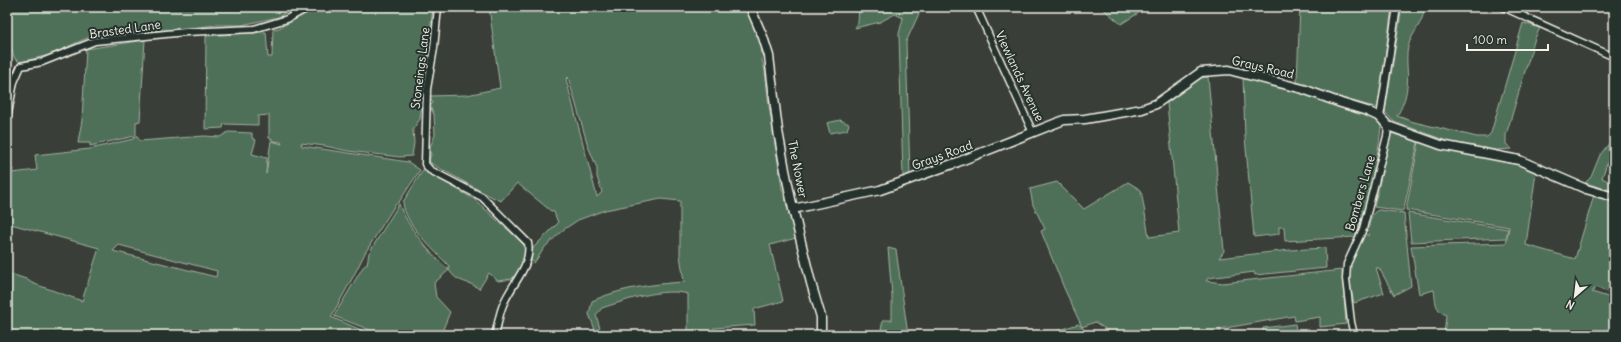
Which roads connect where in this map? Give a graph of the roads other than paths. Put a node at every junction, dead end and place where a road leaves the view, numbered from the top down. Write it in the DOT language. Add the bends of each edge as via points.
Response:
graph roads {
  1 [pos="309,7"];
  2 [pos="438,7"];
  3 [pos="750,7"];
  4 [pos="976,7"];
  5 [pos="1397,7"];
  6 [pos="1503,7"];
  7 [pos="1614,58"];
  8 [pos="1380,117"];
  9 [pos="7,119"];
  10 [pos="1388,126"];
  11 [pos="1033,133"];
  12 [pos="1614,197"];
  13 [pos="793,209"];
  14 [pos="495,335"];
  15 [pos="821,335"];
  16 [pos="1354,335"];
  1 -- 9 [label="street, Brasted Lane" via="287,19 254,29 186,32 95,42 42,62 21,66 14,82"];
  2 -- 14 [label="street, Stoneings Lane" via="427,89 425,164 430,170 482,197 528,243 528,260 503,305"];
  3 -- 13 [label="street, The Nower" via="764,37 769,56 778,131"];
  4 -- 11 [label="street, Viewlands Avenue"];
  5 -- 8 [label="street"];
  6 -- 7 [label="street"];
  8 -- 10 [label="street, Grays Road"];
  8 -- 11 [label="street, Grays Road" via="1303,89 1229,70 1201,72 1156,104 1142,109 1064,120"];
  10 -- 12 [label="street, Grays Road" via="1441,145 1519,160 1586,189"];
  10 -- 16 [label="street, Bombers Lane" via="1363,229 1347,264 1346,279"];
  11 -- 13 [label="street, Grays Road" via="880,190"];
  13 -- 15 [label="street, The Nower" via="821,317"];
}
